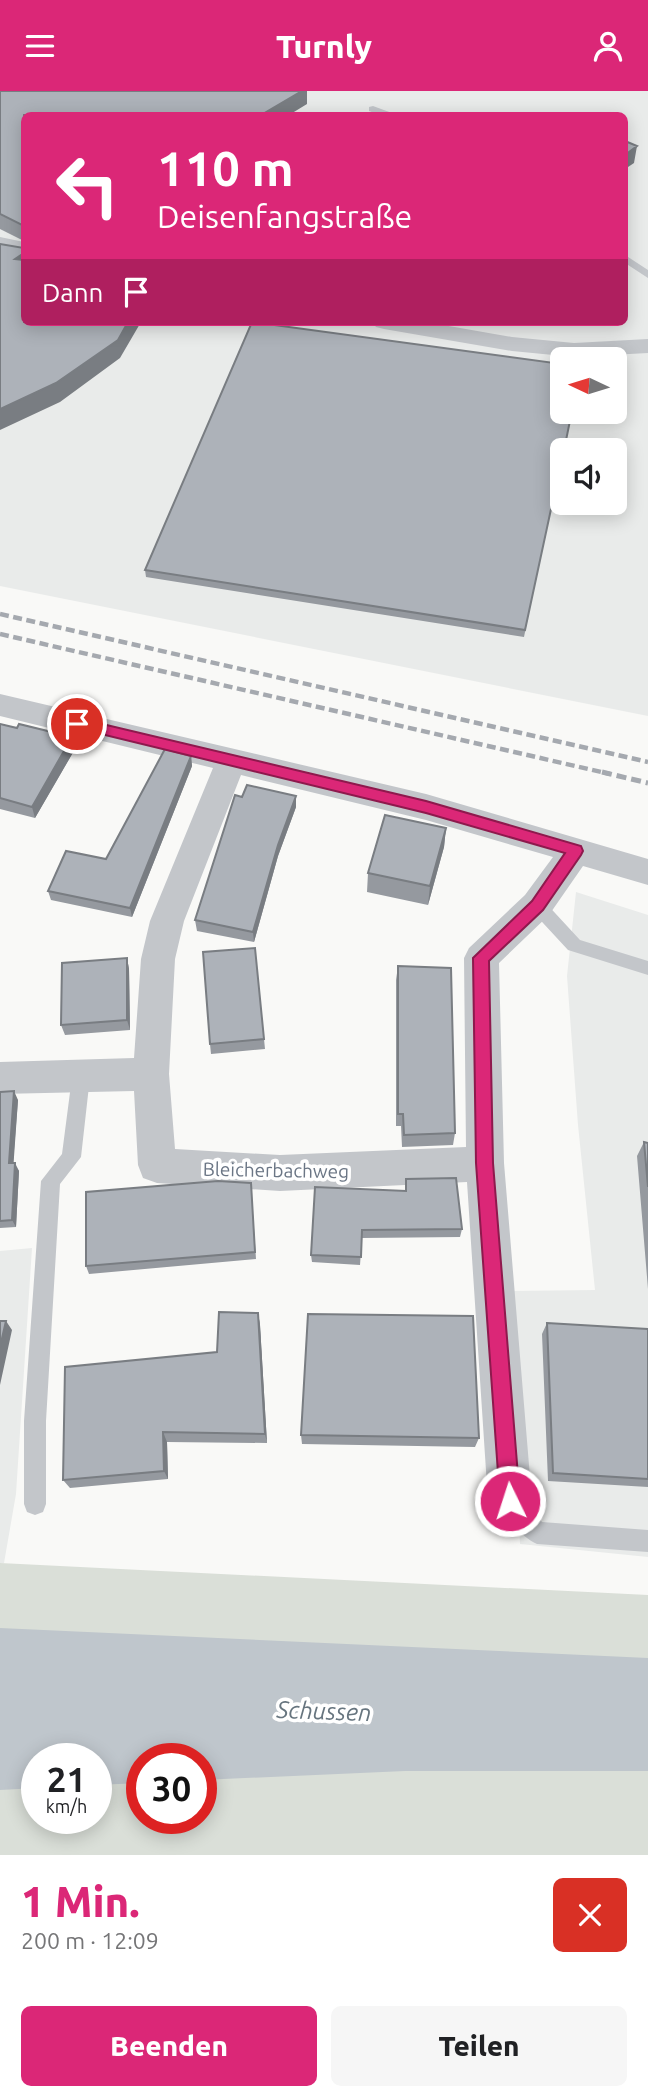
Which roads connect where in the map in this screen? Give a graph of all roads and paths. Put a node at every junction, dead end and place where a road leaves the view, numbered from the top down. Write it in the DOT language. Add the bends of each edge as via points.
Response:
graph roads {
  1 [pos="373,109"];
  2 [pos="380,112"];
  3 [pos="0,244"];
  4 [pos="21,248"];
  5 [pos="628,262"];
  6 [pos="648,275"];
  7 [pos="407,326"];
  8 [pos="648,346"];
  9 [pos="0,705"];
  10 [pos="231,761"];
  11 [pos="576,851"];
  12 [pos="648,872"];
  13 [pos="537,905"];
  14 [pos="648,968"];
  15 [pos="151,1075"];
  16 [pos="80,1077"];
  17 [pos="0,1078"];
  18 [pos="485,1163"];
  19 [pos="510,1501"];
  20 [pos="35,1504"];
  21 [pos="648,1541"];
  1 -- 2 [label="lane"];
  3 -- 4 [label="street"];
  5 -- 6 [label="lane"];
  7 -- 8 [label="street" via="574,350"];
  9 -- 10 [label="street"];
  10 -- 11 [label="street" via="426,807"];
  10 -- 15 [label="street, Bleicherbachweg" via="167,921 158,959"];
  11 -- 12 [label="street"];
  11 -- 13 [label="street"];
  13 -- 14 [label="lane" via="574,945"];
  13 -- 18 [label="street" via="481,958"];
  15 -- 16 [label="street"];
  15 -- 18 [label="street, Bleicherbachweg" via="158,1165 325,1174"];
  16 -- 17 [label="street"];
  16 -- 20 [label="lane" via="71,1157 51,1181 35,1421"];
  18 -- 19 [label="street"];
  19 -- 21 [label="lane" via="537,1533"];
}
